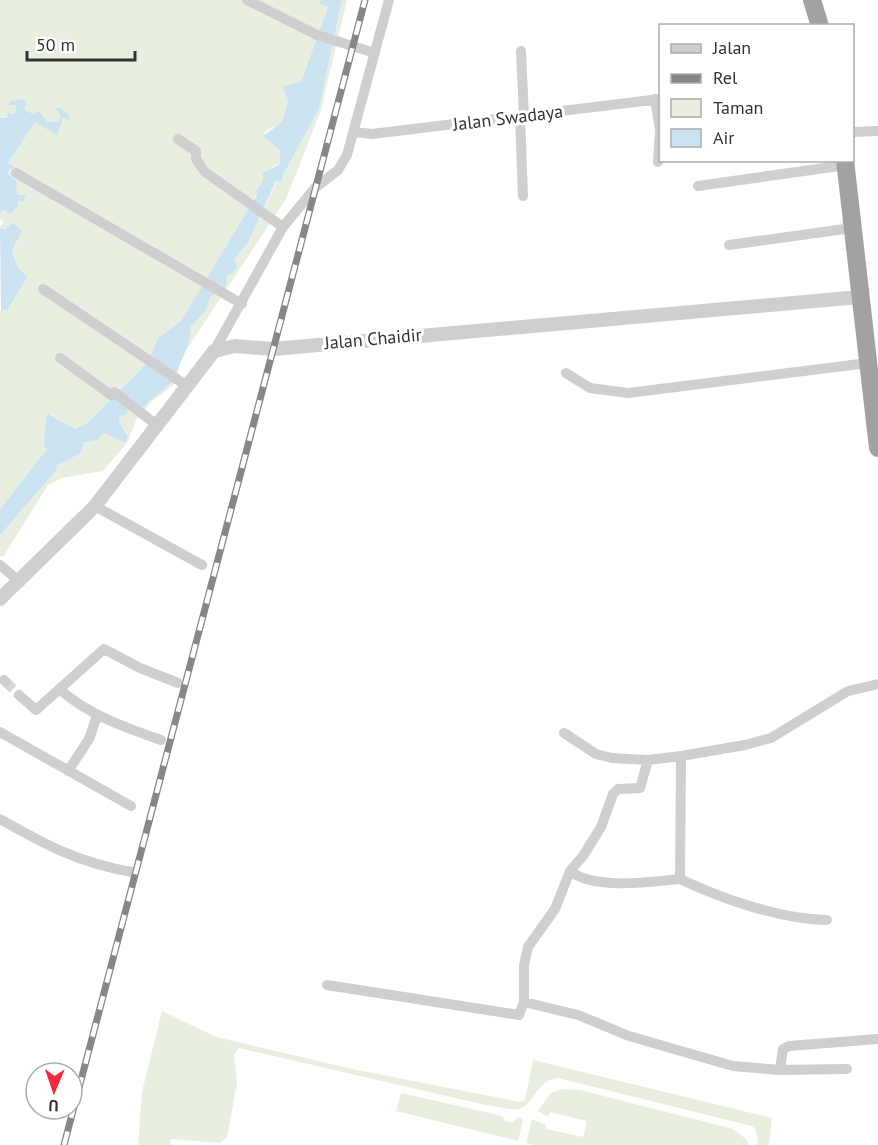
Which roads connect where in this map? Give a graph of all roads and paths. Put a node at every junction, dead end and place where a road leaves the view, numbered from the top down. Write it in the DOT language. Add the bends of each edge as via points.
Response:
graph roads {
  1 [pos="247,0"];
  2 [pos="389,0"];
  3 [pos="812,0"];
  4 [pos="819,24"];
  5 [pos="521,51"];
  6 [pos="375,53"];
  7 [pos="658,99"];
  8 [pos="659,114"];
  9 [pos="522,117"];
  10 [pos="354,132"];
  11 [pos="854,132"];
  12 [pos="878,132"];
  13 [pos="178,139"];
  14 [pos="659,146"];
  15 [pos="658,162"];
  16 [pos="846,163"];
  17 [pos="16,173"];
  18 [pos="698,186"];
  19 [pos="523,196"];
  20 [pos="283,227"];
  21 [pos="852,228"];
  22 [pos="729,244"];
  23 [pos="43,289"];
  24 [pos="860,297"];
  25 [pos="242,304"];
  26 [pos="214,351"];
  27 [pos="60,358"];
  28 [pos="868,363"];
  29 [pos="566,372"];
  30 [pos="183,383"];
  31 [pos="158,426"];
  32 [pos="878,448"];
  33 [pos="95,506"];
  34 [pos="0,565"];
  35 [pos="202,565"];
  36 [pos="20,582"];
  37 [pos="0,599"];
  38 [pos="178,683"];
  39 [pos="878,684"];
  40 [pos="59,689"];
  41 [pos="19,695"];
  42 [pos="97,716"];
  43 [pos="0,732"];
  44 [pos="564,733"];
  45 [pos="161,740"];
  46 [pos="681,756"];
  47 [pos="648,760"];
  48 [pos="68,771"];
  49 [pos="131,806"];
  50 [pos="0,819"];
  51 [pos="570,871"];
  52 [pos="132,872"];
  53 [pos="680,879"];
  54 [pos="827,920"];
  55 [pos="327,985"];
  56 [pos="524,1002"];
  57 [pos="878,1039"];
  58 [pos="847,1069"];
  59 [pos="780,1070"];
  1 -- 6 [label="street" via="317,35"];
  2 -- 6 [label="street"];
  3 -- 4 [label="highway"];
  5 -- 9 [label="street"];
  6 -- 10 [label="street"];
  7 -- 8 [label="street"];
  7 -- 9 [label="street, Jalan Swadaya"];
  9 -- 10 [label="street, Jalan Swadaya" via="372,134"];
  9 -- 19 [label="street"];
  10 -- 20 [label="street" via="339,170 315,188"];
  11 -- 12 [label="street"];
  13 -- 20 [label="street" via="196,151 196,159 205,172"];
  14 -- 15 [label="street"];
  16 -- 18 [label="street"];
  16 -- 21 [label="highway"];
  17 -- 25 [label="street"];
  20 -- 25 [label="street"];
  21 -- 22 [label="street"];
  21 -- 24 [label="highway"];
  23 -- 30 [label="street"];
  24 -- 26 [label="street, Jalan Chaidir" via="273,349 235,346"];
  24 -- 28 [label="highway"];
  25 -- 26 [label="street"];
  26 -- 30 [label="street"];
  27 -- 31 [label="street"];
  28 -- 29 [label="street" via="628,393 590,388"];
  28 -- 32 [label="highway"];
  30 -- 31 [label="street"];
  31 -- 33 [label="street"];
  33 -- 35 [label="street"];
  33 -- 36 [label="street"];
  34 -- 36 [label="street"];
  36 -- 37 [label="street"];
  38 -- 40 [label="street" via="104,649"];
  39 -- 46 [label="street" via="848,691 771,738"];
  40 -- 41 [label="street" via="36,710"];
  40 -- 42 [label="street"];
  42 -- 45 [label="street"];
  42 -- 48 [label="street" via="89,739"];
  43 -- 48 [label="street"];
  44 -- 47 [label="street" via="596,754"];
  46 -- 47 [label="street"];
  46 -- 53 [label="street"];
  47 -- 51 [label="street" via="640,788 615,791 601,827"];
  48 -- 49 [label="street"];
  50 -- 52 [label="street" via="66,855"];
  51 -- 53 [label="street" via="579,878 595,881 645,883"];
  51 -- 56 [label="street" via="555,909 528,946"];
  53 -- 54 [label="street" via="743,903 808,920"];
  55 -- 56 [label="street" via="515,1016 521,1013"];
  56 -- 59 [label="street" via="578,1015 629,1036 723,1064"];
  57 -- 59 [label="street" via="789,1046 783,1049"];
  58 -- 59 [label="street"];
}
